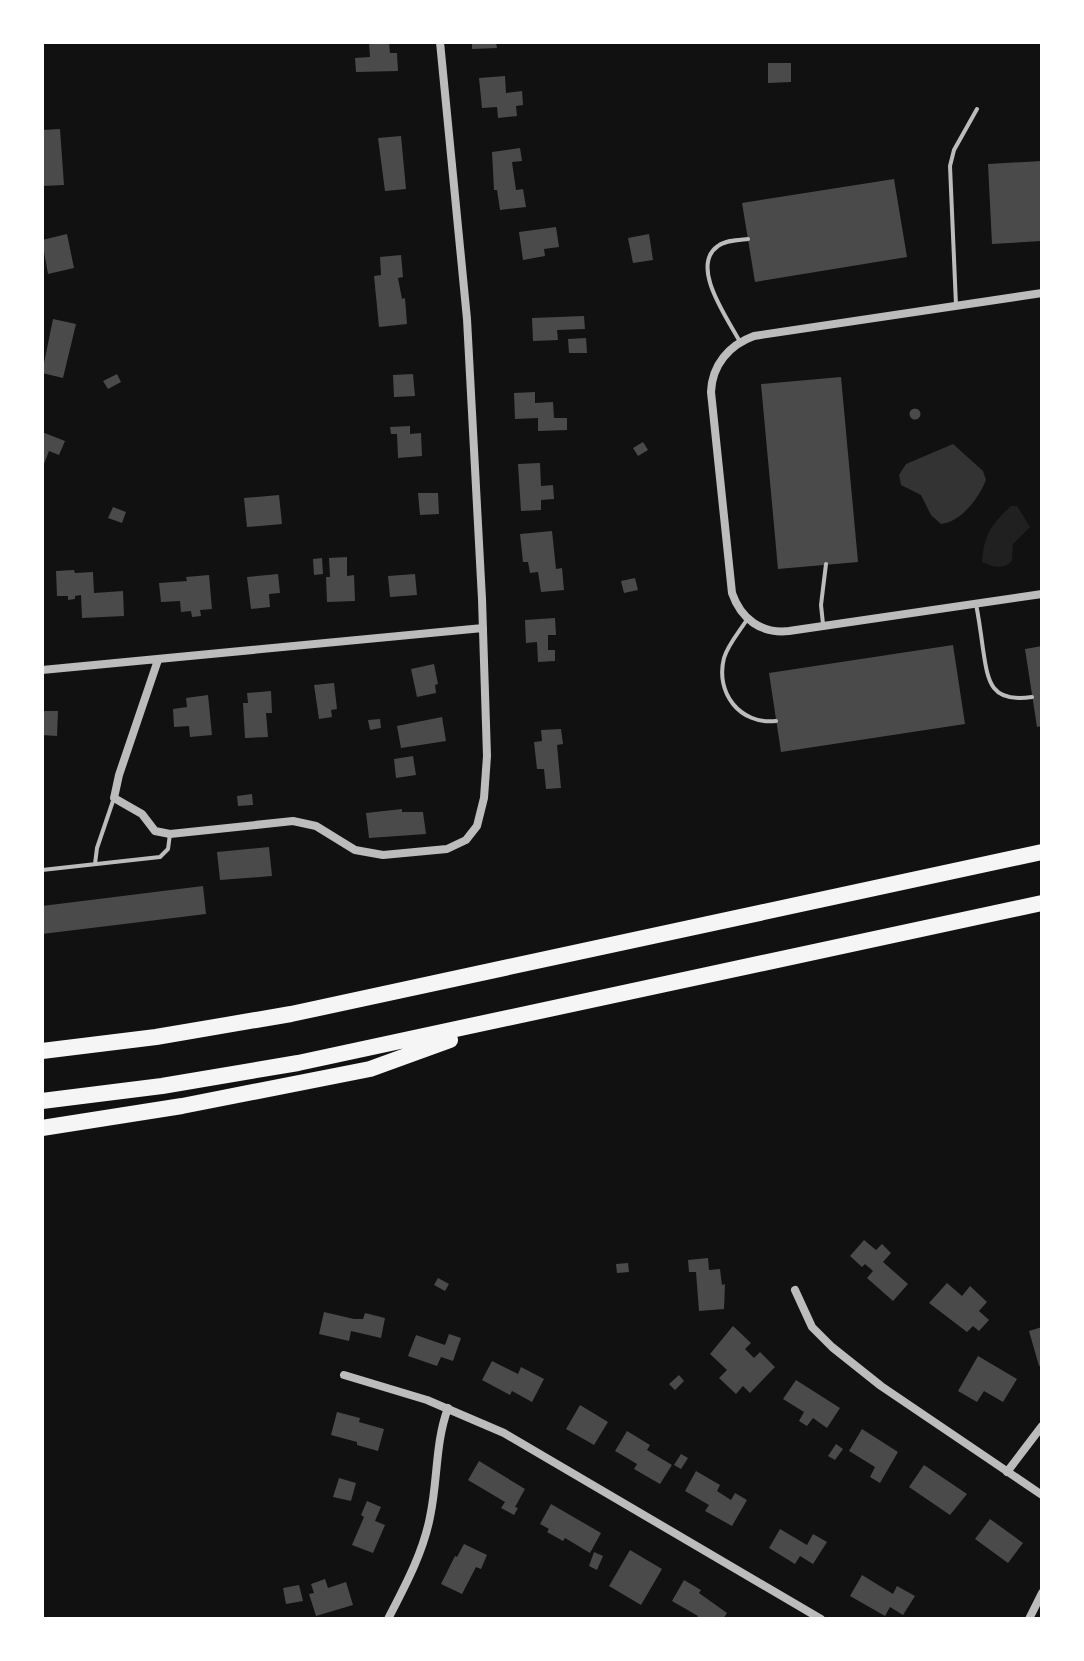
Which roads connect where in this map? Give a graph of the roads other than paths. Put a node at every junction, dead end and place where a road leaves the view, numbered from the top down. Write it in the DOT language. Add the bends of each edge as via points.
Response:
graph roads {
  1 [pos="440,42"];
  2 [pos="977,109"];
  3 [pos="748,239"];
  4 [pos="1042,293"];
  5 [pos="956,305"];
  6 [pos="740,342"];
  7 [pos="826,564"];
  8 [pos="1042,594"];
  9 [pos="976,604"];
  10 [pos="748,618"];
  11 [pos="823,626"];
  12 [pos="483,628"];
  13 [pos="158,660"];
  14 [pos="42,670"];
  15 [pos="1032,697"];
  16 [pos="776,721"];
  17 [pos="114,798"];
  18 [pos="170,834"];
  19 [pos="1038,853"];
  20 [pos="95,864"];
  21 [pos="42,870"];
  22 [pos="1042,903"];
  23 [pos="1042,914"];
  24 [pos="867,941"];
  25 [pos="512,1018"];
  26 [pos="42,1051"];
  27 [pos="42,1101"];
  28 [pos="42,1128"];
  29 [pos="795,1290"];
  30 [pos="344,1375"];
  31 [pos="448,1408"];
  32 [pos="1042,1426"];
  33 [pos="1007,1472"];
  34 [pos="1042,1495"];
  35 [pos="1042,1593"];
  36 [pos="388,1619"];
  37 [pos="821,1619"];
  38 [pos="1029,1619"];
  1 -- 12 [label="street" via="467,319"];
  2 -- 5 [label="lane" via="951,161"];
  3 -- 6 [label="lane" via="718,246 706,265 707,278"];
  4 -- 5 [label="street"];
  5 -- 6 [label="street"];
  6 -- 10 [label="street" via="715,370 711,400 731,586 737,606"];
  7 -- 11 [label="lane"];
  8 -- 9 [label="street"];
  9 -- 11 [label="street"];
  9 -- 15 [label="lane" via="993,688 1011,698"];
  10 -- 11 [label="street" via="776,631"];
  10 -- 16 [label="lane" via="725,656 725,690 745,716"];
  12 -- 13 [label="street"];
  12 -- 18 [label="street" via="484,798 466,840 447,849 383,855 355,850 316,826 293,821"];
  13 -- 14 [label="street"];
  13 -- 17 [label="street"];
  17 -- 18 [label="street" via="142,814 155,831"];
  17 -- 20 [label="lane"];
  18 -- 20 [label="lane" via="168,849 160,857"];
  19 -- 26 [label="highway" via="291,1014"];
  20 -- 21 [label="lane"];
  22 -- 24 [label="highway"];
  23 -- 24 [label="highway"];
  24 -- 25 [label="highway"];
  25 -- 27 [label="highway" via="243,1073"];
  25 -- 28 [label="highway" via="370,1069"];
  29 -- 33 [label="street" via="812,1327 832,1347"];
  30 -- 31 [label="street"];
  31 -- 36 [label="street" via="426,1533"];
  31 -- 37 [label="street" via="532,1448"];
  32 -- 33 [label="street"];
  33 -- 34 [label="street"];
  35 -- 38 [label="street"];
}
